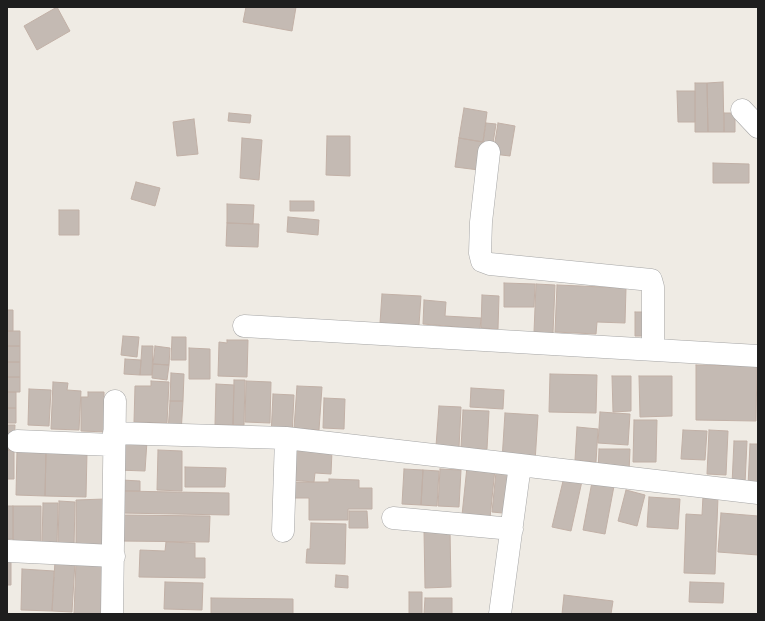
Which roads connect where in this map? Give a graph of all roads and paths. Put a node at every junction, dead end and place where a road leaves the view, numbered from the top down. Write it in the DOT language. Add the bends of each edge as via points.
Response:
graph roads {
  1 [pos="742,110"];
  2 [pos="758,127"];
  3 [pos="489,152"];
  4 [pos="244,326"];
  5 [pos="653,349"];
  6 [pos="758,356"];
  7 [pos="115,401"];
  8 [pos="286,438"];
  9 [pos="113,439"];
  10 [pos="18,442"];
  11 [pos="520,465"];
  12 [pos="758,493"];
  13 [pos="393,518"];
  14 [pos="512,530"];
  15 [pos="283,531"];
  16 [pos="8,551"];
  17 [pos="114,556"];
  18 [pos="112,614"];
  19 [pos="500,614"];
  1 -- 2 [label="street"];
  3 -- 5 [label="street" via="481,222 482,261 490,264 651,280"];
  4 -- 5 [label="street"];
  5 -- 6 [label="street"];
  7 -- 9 [label="street"];
  8 -- 9 [label="street"];
  8 -- 11 [label="street"];
  8 -- 15 [label="street"];
  9 -- 10 [label="street"];
  9 -- 17 [label="street"];
  11 -- 12 [label="street"];
  11 -- 14 [label="street"];
  13 -- 14 [label="street"];
  14 -- 19 [label="street"];
  16 -- 17 [label="street"];
  17 -- 18 [label="street"];
}
